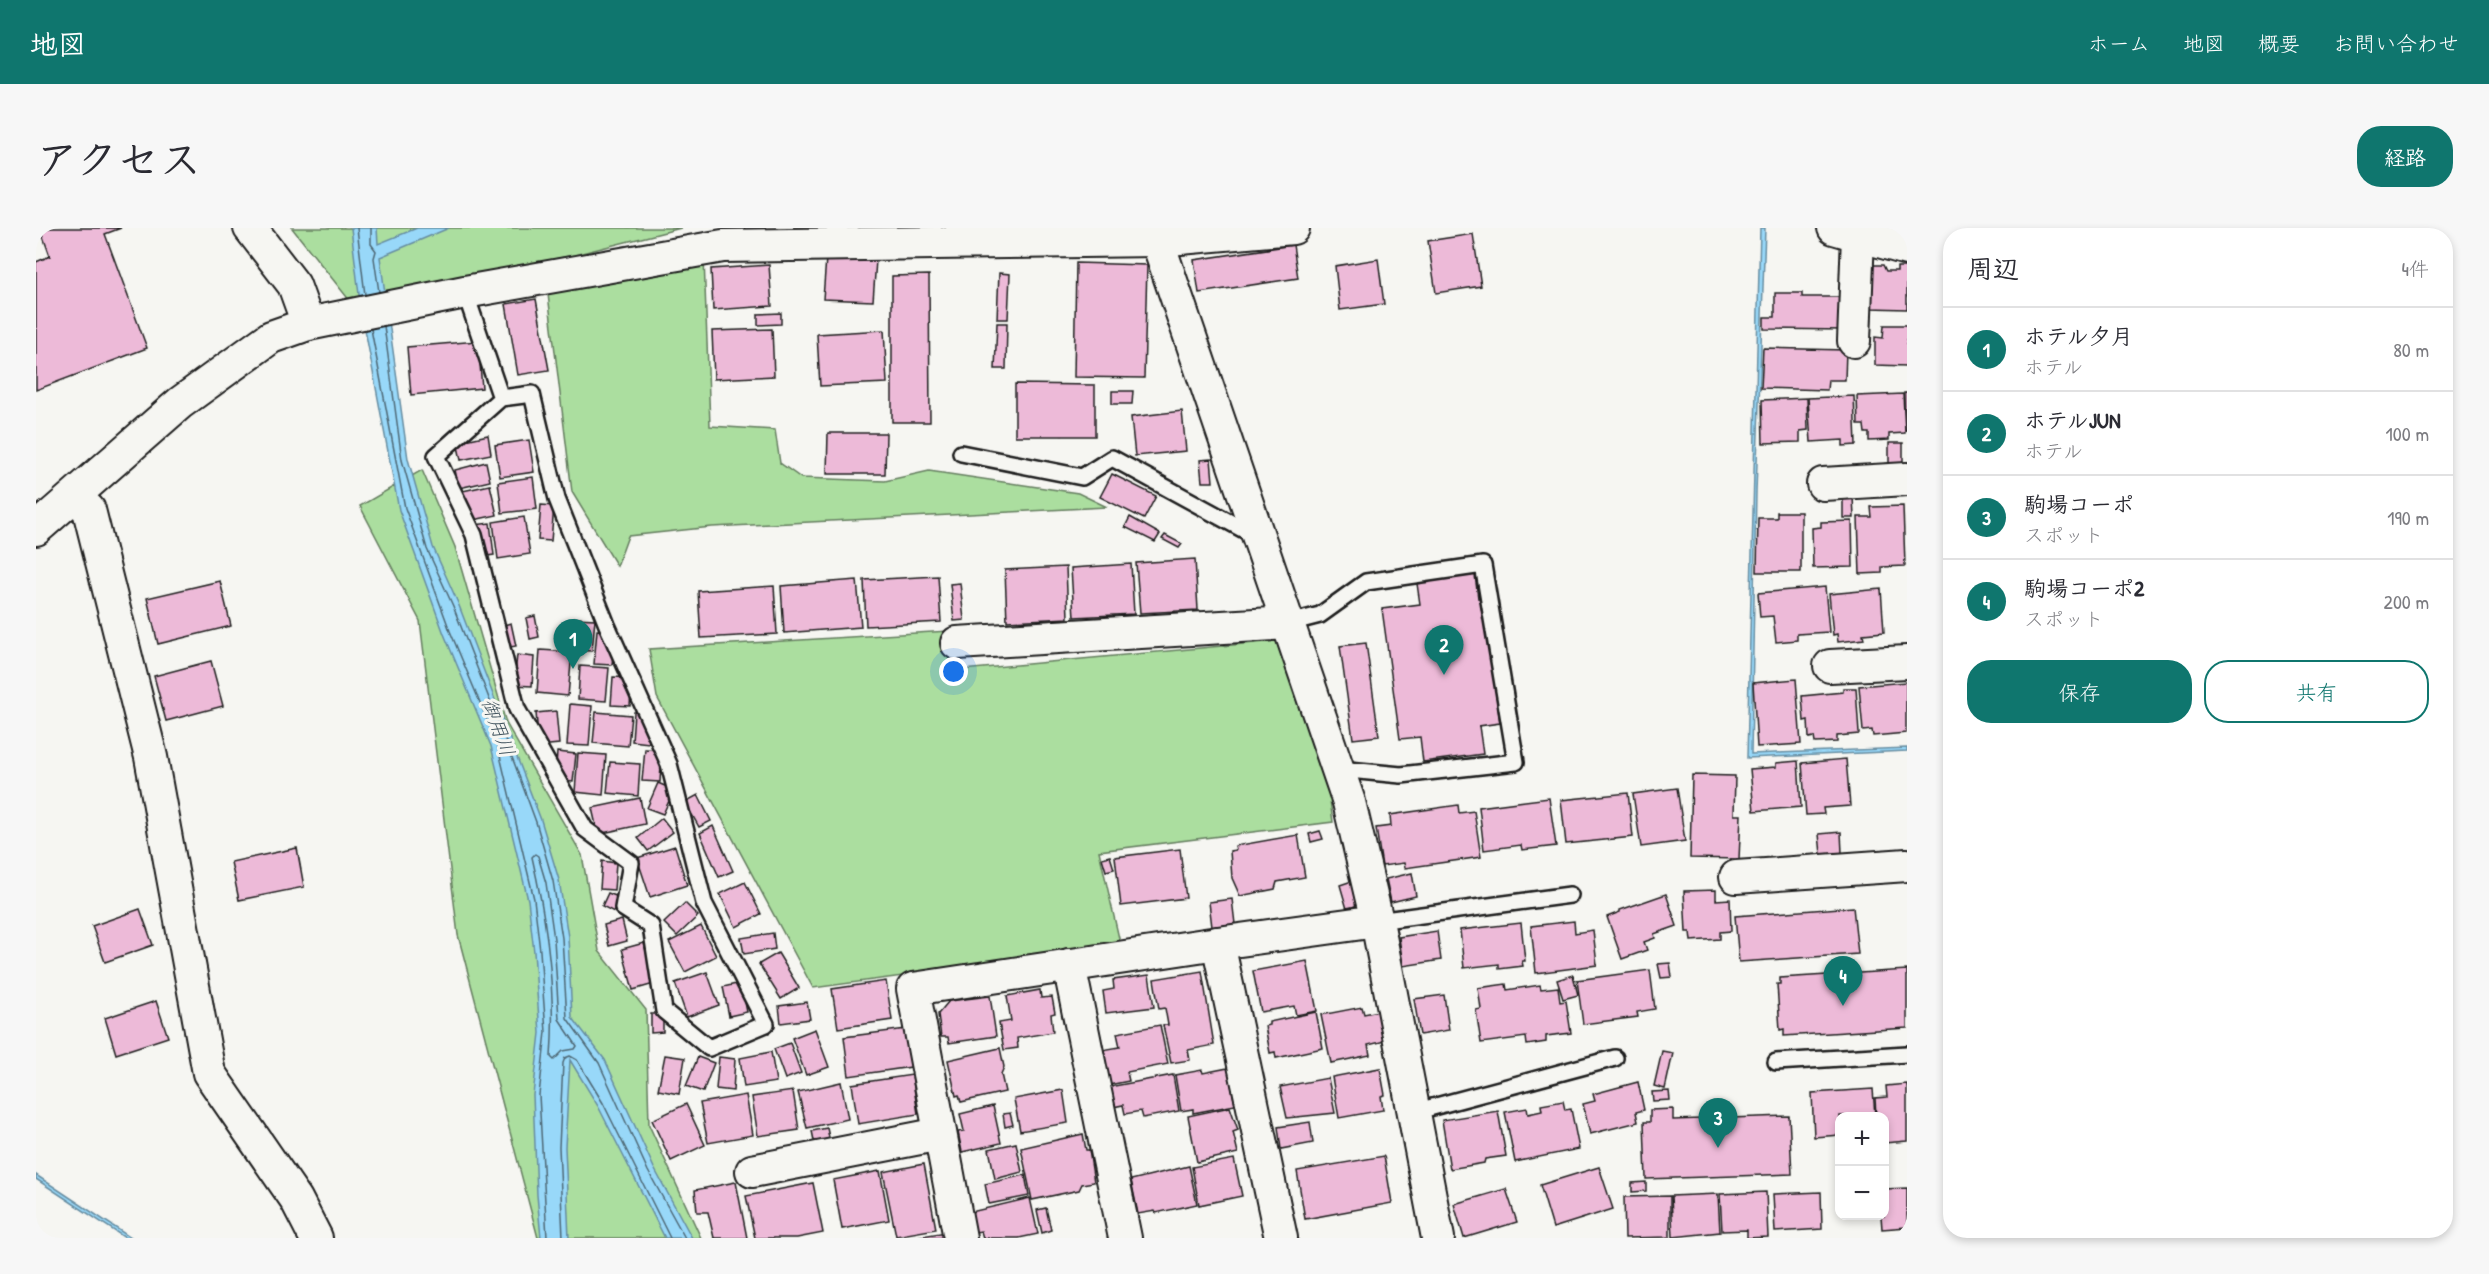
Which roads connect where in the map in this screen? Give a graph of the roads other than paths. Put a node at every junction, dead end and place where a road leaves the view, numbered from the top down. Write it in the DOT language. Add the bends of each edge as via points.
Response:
graph roads {
  1 [pos="250,228"];
  2 [pos="1293,228"];
  3 [pos="1846,231"];
  4 [pos="1155,234"];
  5 [pos="1907,249"];
  6 [pos="465,292"];
  7 [pos="308,324"];
  8 [pos="1854,341"];
  9 [pos="501,398"];
  10 [pos="961,453"];
  11 [pos="1907,479"];
  12 [pos="1823,484"];
  13 [pos="75,496"];
  14 [pos="36,529"];
  15 [pos="1260,539"];
  16 [pos="1289,623"];
  17 [pos="957,643"];
  18 [pos="1907,662"];
  19 [pos="1830,666"];
  20 [pos="1338,769"];
  21 [pos="1907,865"];
  22 [pos="1737,877"];
  23 [pos="1570,894"];
  24 [pos="1377,921"];
  25 [pos="1218,943"];
  26 [pos="1069,965"];
  27 [pos="1907,1054"];
  28 [pos="1615,1058"];
  29 [pos="1776,1062"];
  30 [pos="1414,1112"];
  31 [pos="940,1134"];
  32 [pos="752,1171"];
  33 [pos="316,1238"];
  34 [pos="960,1238"];
  35 [pos="1125,1238"];
  36 [pos="1281,1238"];
  37 [pos="1437,1238"];
  1 -- 7 [label="street" via="294,285"];
  2 -- 4 [label="street"];
  3 -- 5 [label="street"];
  3 -- 8 [label="street"];
  4 -- 6 [label="street" via="723,246"];
  4 -- 15 [label="street"];
  6 -- 7 [label="street"];
  6 -- 9 [label="lane"];
  7 -- 13 [label="street" via="271,337 180,403"];
  9 -- 9 [label="lane" via="532,394 558,499 607,625 669,764 704,903 766,1024 709,1048 664,1011 651,927 623,908 631,863 585,829 517,709 474,535 436,456"];
  10 -- 15 [label="lane" via="1082,477 1112,458"];
  11 -- 12 [label="street"];
  13 -- 14 [label="street"];
  13 -- 33 [label="street" via="89,510 151,757 209,1072 297,1199"];
  15 -- 16 [label="street"];
  16 -- 17 [label="street"];
  16 -- 20 [label="street"];
  16 -- 20 [label="lane" via="1320,615 1366,582 1483,565 1516,762 1401,775"];
  18 -- 19 [label="street"];
  20 -- 24 [label="street"];
  21 -- 22 [label="street"];
  23 -- 24 [label="lane"];
  24 -- 25 [label="street"];
  24 -- 30 [label="street"];
  25 -- 26 [label="street"];
  25 -- 36 [label="street"];
  26 -- 31 [label="street" via="912,989"];
  26 -- 35 [label="street"];
  27 -- 29 [label="lane"];
  28 -- 30 [label="lane"];
  30 -- 37 [label="street"];
  31 -- 32 [label="street"];
  31 -- 34 [label="street"];
}
